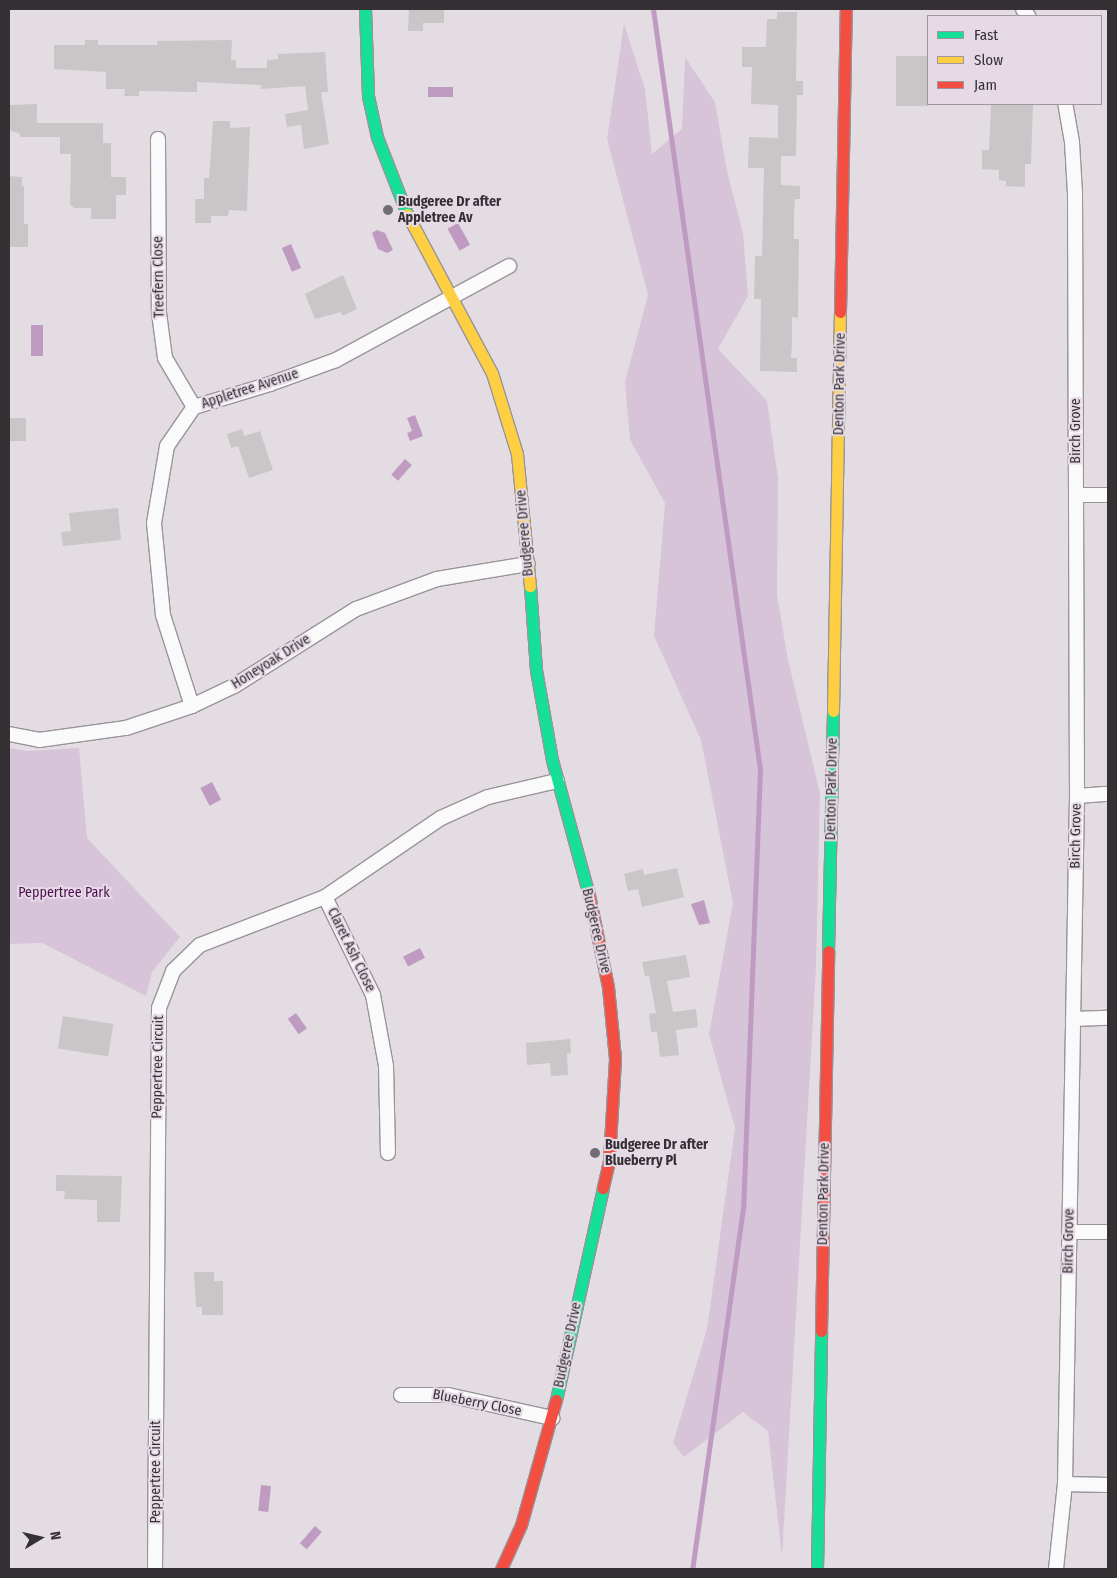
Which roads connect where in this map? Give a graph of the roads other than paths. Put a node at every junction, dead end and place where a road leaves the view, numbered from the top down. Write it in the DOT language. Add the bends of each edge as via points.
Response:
graph roads {
  1 [pos="365,9"];
  2 [pos="846,9"];
  3 [pos="1065,105"];
  4 [pos="158,139"];
  5 [pos="509,266"];
  6 [pos="452,297"];
  7 [pos="194,407"];
  8 [pos="1076,495"];
  9 [pos="1108,495"];
  10 [pos="528,564"];
  11 [pos="192,706"];
  12 [pos="9,734"];
  13 [pos="557,781"];
  14 [pos="1108,794"];
  15 [pos="1076,796"];
  16 [pos="325,897"];
  17 [pos="1108,1018"];
  18 [pos="1073,1019"];
  19 [pos="388,1153"];
  20 [pos="1069,1232"];
  21 [pos="1108,1232"];
  22 [pos="401,1395"];
  23 [pos="552,1418"];
  24 [pos="1065,1484"];
  25 [pos="1108,1485"];
  26 [pos="155,1569"];
  27 [pos="501,1569"];
  28 [pos="817,1569"];
  29 [pos="1056,1569"];
  1 -- 6 [label="street, Budgeree Drive" via="368,96 377,137 409,218"];
  2 -- 28 [label="street, Denton Park Drive"];
  3 -- 8 [label="street, Birch Grove" via="1072,142 1075,194"];
  4 -- 7 [label="street, Treefern Close" via="160,322 164,358"];
  5 -- 6 [label="street"];
  6 -- 7 [label="street, Appletree Avenue" via="336,360"];
  6 -- 10 [label="street, Budgeree Drive" via="492,373 506,410 523,500"];
  7 -- 11 [label="street, Appletree Avenue" via="167,446 154,523 163,615"];
  8 -- 9 [label="street"];
  8 -- 15 [label="street, Birch Grove"];
  10 -- 11 [label="street, Honeyoak Drive" via="437,578 356,609 234,686"];
  10 -- 13 [label="street, Budgeree Drive" via="536,670"];
  11 -- 12 [label="street, Honeyoak Drive" via="126,728 39,740"];
  13 -- 16 [label="street, Peppertree Circuit" via="488,797 442,818"];
  13 -- 23 [label="street, Budgeree Drive" via="590,899 608,987 615,1059 609,1161"];
  14 -- 15 [label="street"];
  15 -- 18 [label="street, Birch Grove"];
  16 -- 19 [label="street, Claret Ash Close" via="373,995 386,1066"];
  16 -- 26 [label="street, Peppertree Circuit" via="200,945 173,971 159,1008"];
  17 -- 18 [label="street"];
  18 -- 20 [label="street, Birch Grove"];
  20 -- 21 [label="street"];
  20 -- 24 [label="street, Birch Grove"];
  22 -- 23 [label="street, Blueberry Close" via="448,1395"];
  23 -- 27 [label="street, Budgeree Drive" via="522,1525"];
  24 -- 25 [label="street"];
  24 -- 29 [label="street, Birch Grove"];
}
